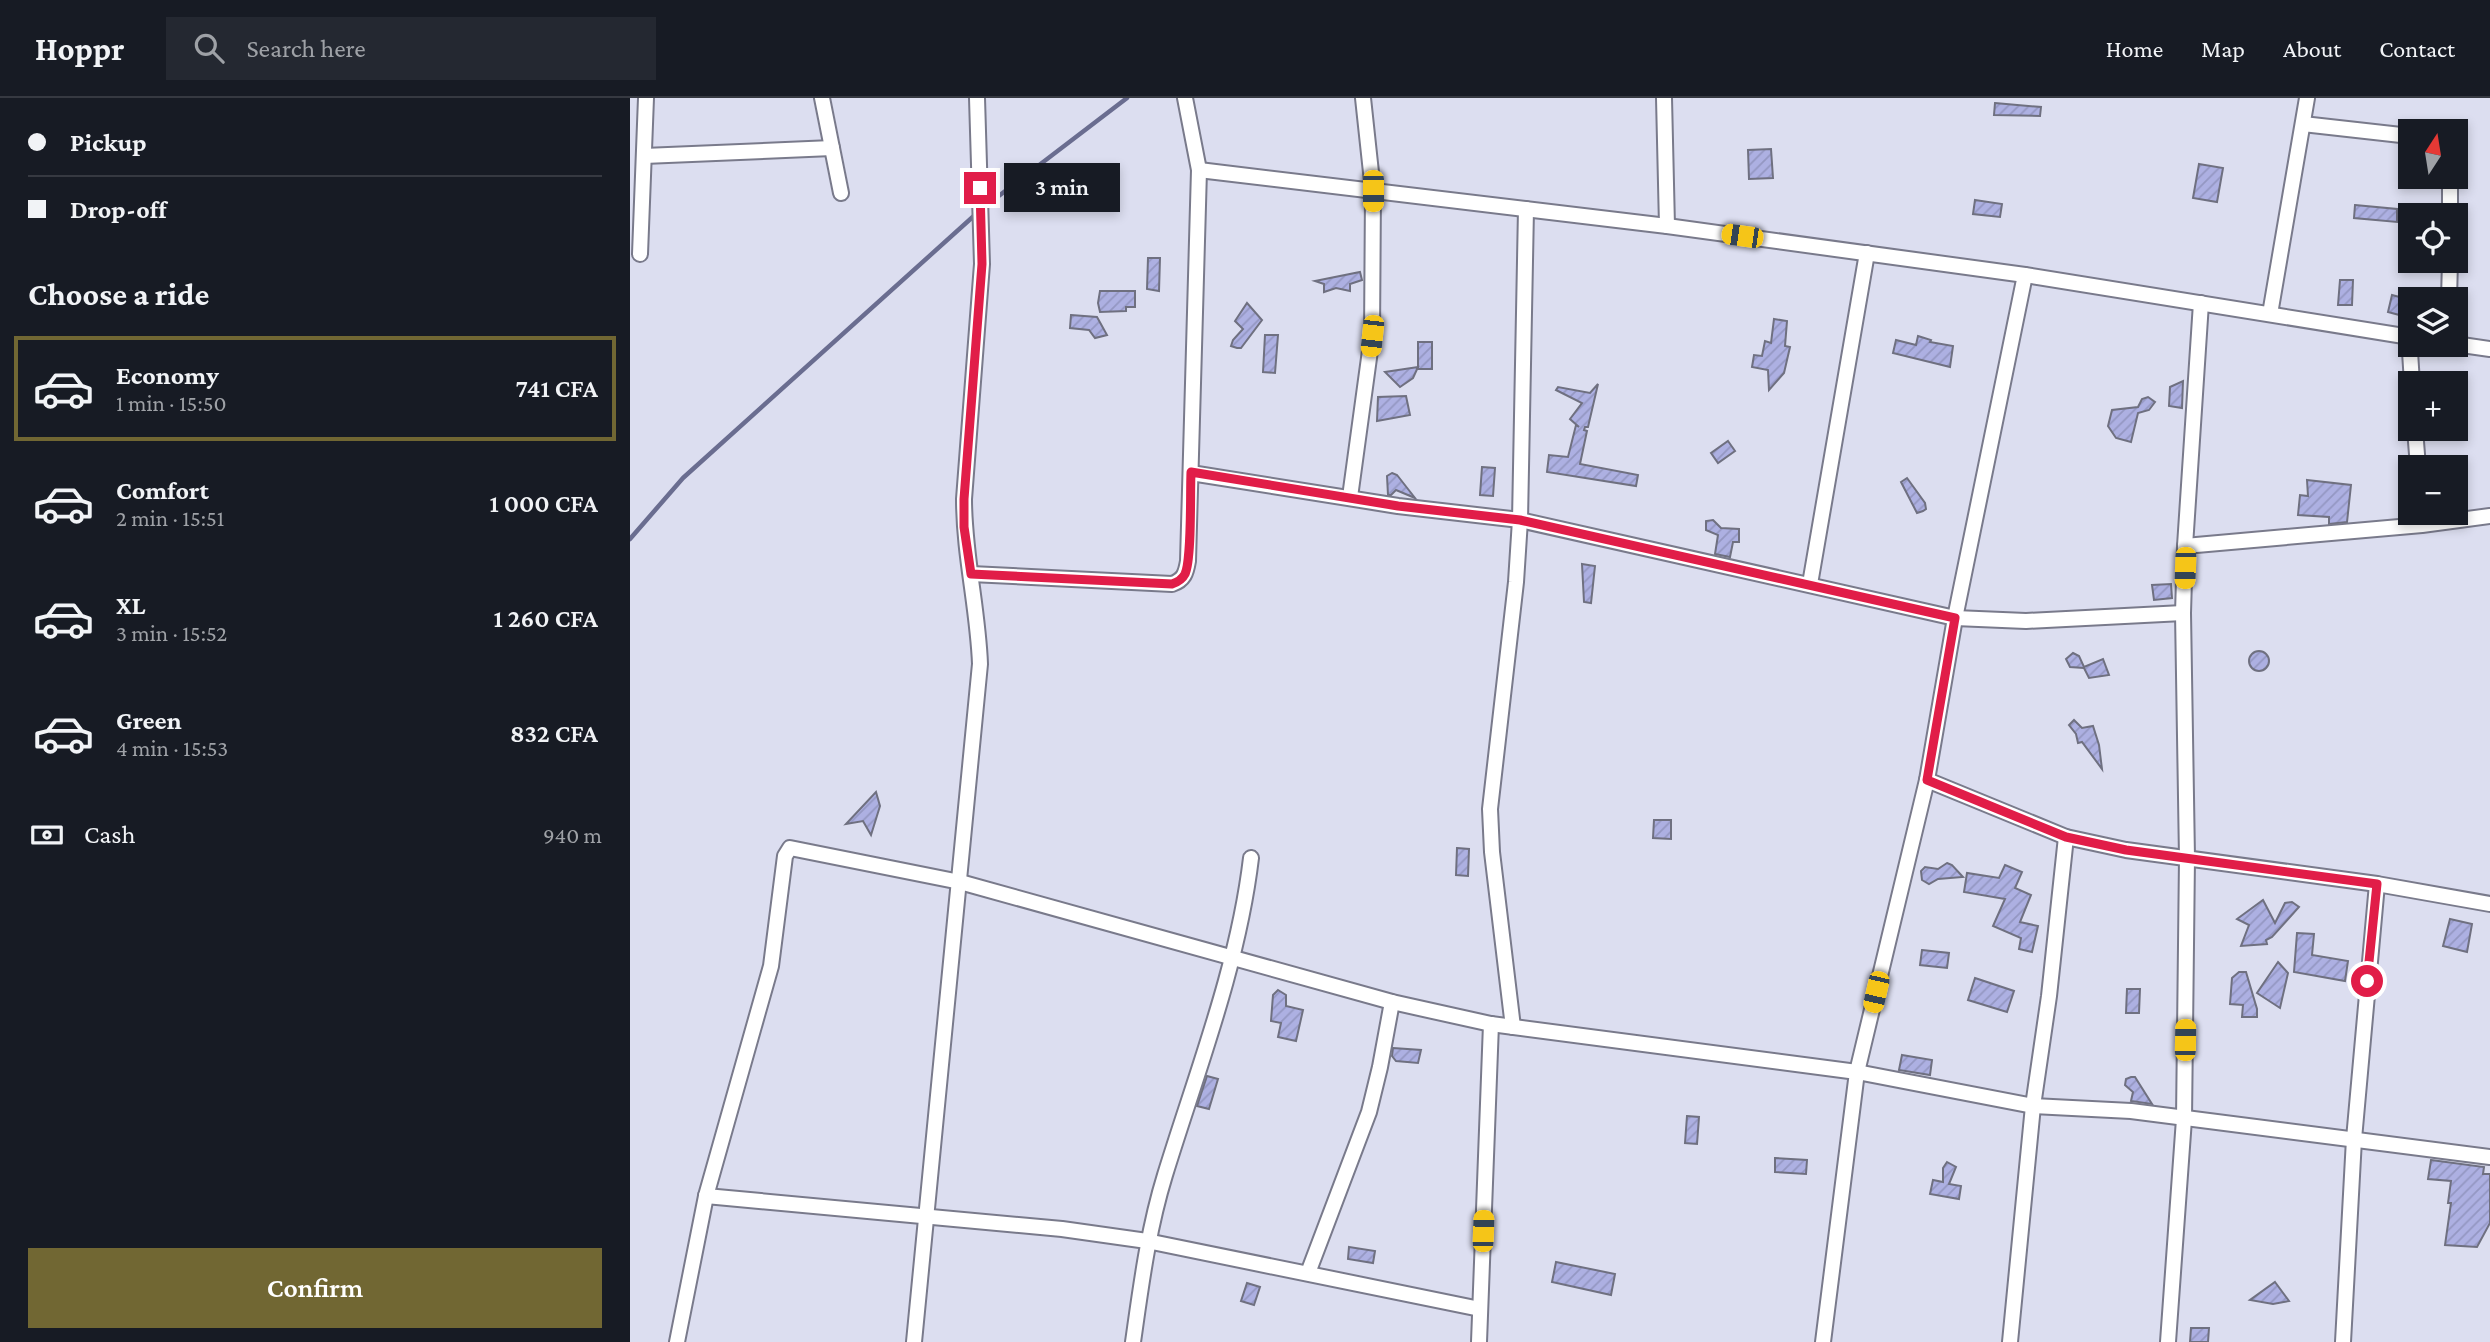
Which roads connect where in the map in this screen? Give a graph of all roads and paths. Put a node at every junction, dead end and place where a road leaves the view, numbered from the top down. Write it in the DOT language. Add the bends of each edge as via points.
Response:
graph roads {
  1 [pos="646,98"];
  2 [pos="822,98"];
  3 [pos="977,98"];
  4 [pos="1185,98"];
  5 [pos="1363,98"];
  6 [pos="1664,98"];
  7 [pos="2306,98"];
  8 [pos="2303,124"];
  9 [pos="2398,135"];
  10 [pos="832,148"];
  11 [pos="644,156"];
  12 [pos="1199,170"];
  13 [pos="1373,191"];
  14 [pos="841,193"];
  15 [pos="1526,209"];
  16 [pos="1667,226"];
  17 [pos="1867,253"];
  18 [pos="640,254"];
  19 [pos="2025,275"];
  20 [pos="2202,303"];
  21 [pos="2270,314"];
  22 [pos="2398,335"];
  23 [pos="2468,346"];
  24 [pos="2490,349"];
  25 [pos="1191,472"];
  26 [pos="1350,497"];
  27 [pos="2490,516"];
  28 [pos="2468,517"];
  29 [pos="1520,520"];
  30 [pos="2398,522"];
  31 [pos="2185,546"];
  32 [pos="971,574"];
  33 [pos="1810,584"];
  34 [pos="2183,613"];
  35 [pos="1955,618"];
  36 [pos="1927,780"];
  37 [pos="2066,837"];
  38 [pos="1251,858"];
  39 [pos="2188,858"];
  40 [pos="960,883"];
  41 [pos="2377,884"];
  42 [pos="2490,904"];
  43 [pos="1231,957"];
  44 [pos="1392,1002"];
  45 [pos="1491,1024"];
  46 [pos="1513,1027"];
  47 [pos="1857,1072"];
  48 [pos="2033,1106"];
  49 [pos="2183,1119"];
  50 [pos="2354,1139"];
  51 [pos="2490,1157"];
  52 [pos="706,1196"];
  53 [pos="927,1216"];
  54 [pos="1147,1241"];
  55 [pos="1308,1273"];
  56 [pos="1480,1309"];
  57 [pos="677,1342"];
  58 [pos="915,1342"];
  59 [pos="1133,1342"];
  60 [pos="1479,1342"];
  61 [pos="1823,1342"];
  62 [pos="2010,1342"];
  63 [pos="2168,1342"];
  64 [pos="2343,1342"];
  1 -- 11 [label="street"];
  2 -- 10 [label="street"];
  3 -- 32 [label="street" via="982,264 964,513"];
  4 -- 12 [label="street"];
  5 -- 13 [label="street"];
  6 -- 16 [label="street"];
  7 -- 8 [label="street"];
  8 -- 9 [label="street"];
  8 -- 21 [label="street"];
  10 -- 11 [label="street"];
  10 -- 14 [label="street"];
  11 -- 18 [label="street"];
  12 -- 13 [label="street"];
  12 -- 25 [label="street"];
  13 -- 15 [label="street"];
  13 -- 26 [label="street" via="1372,336"];
  15 -- 16 [label="street"];
  15 -- 29 [label="street"];
  16 -- 17 [label="street"];
  17 -- 19 [label="street"];
  17 -- 33 [label="street"];
  19 -- 20 [label="street"];
  19 -- 35 [label="street"];
  20 -- 21 [label="street"];
  20 -- 31 [label="street"];
  21 -- 22 [label="street"];
  23 -- 24 [label="street"];
  25 -- 26 [label="street"];
  25 -- 32 [label="street" via="1188,561 1180,581"];
  26 -- 29 [label="street"];
  27 -- 28 [label="street"];
  29 -- 33 [label="street"];
  29 -- 46 [label="street" via="1490,809"];
  30 -- 31 [label="street"];
  31 -- 34 [label="street"];
  32 -- 40 [label="street" via="980,664"];
  33 -- 35 [label="street"];
  34 -- 35 [label="street" via="2026,621"];
  34 -- 39 [label="street"];
  35 -- 36 [label="street"];
  36 -- 37 [label="street"];
  36 -- 47 [label="street"];
  37 -- 39 [label="street"];
  37 -- 48 [label="street"];
  38 -- 43 [label="street"];
  39 -- 41 [label="street"];
  39 -- 49 [label="street"];
  40 -- 43 [label="street"];
  40 -- 52 [label="street" via="797,848 787,850 771,966"];
  40 -- 53 [label="street"];
  41 -- 42 [label="street"];
  41 -- 50 [label="street"];
  43 -- 44 [label="street"];
  43 -- 54 [label="street"];
  44 -- 45 [label="street"];
  44 -- 55 [label="street" via="1369,1112"];
  45 -- 46 [label="street"];
  45 -- 56 [label="street"];
  46 -- 47 [label="street"];
  47 -- 48 [label="street"];
  47 -- 61 [label="street"];
  48 -- 49 [label="street"];
  48 -- 62 [label="street"];
  49 -- 50 [label="street"];
  49 -- 63 [label="street"];
  50 -- 51 [label="street"];
  50 -- 64 [label="street"];
  52 -- 53 [label="street"];
  52 -- 57 [label="street"];
  53 -- 54 [label="street"];
  53 -- 58 [label="street"];
  54 -- 55 [label="street"];
  54 -- 59 [label="street"];
  55 -- 56 [label="street"];
  56 -- 60 [label="street"];
}
